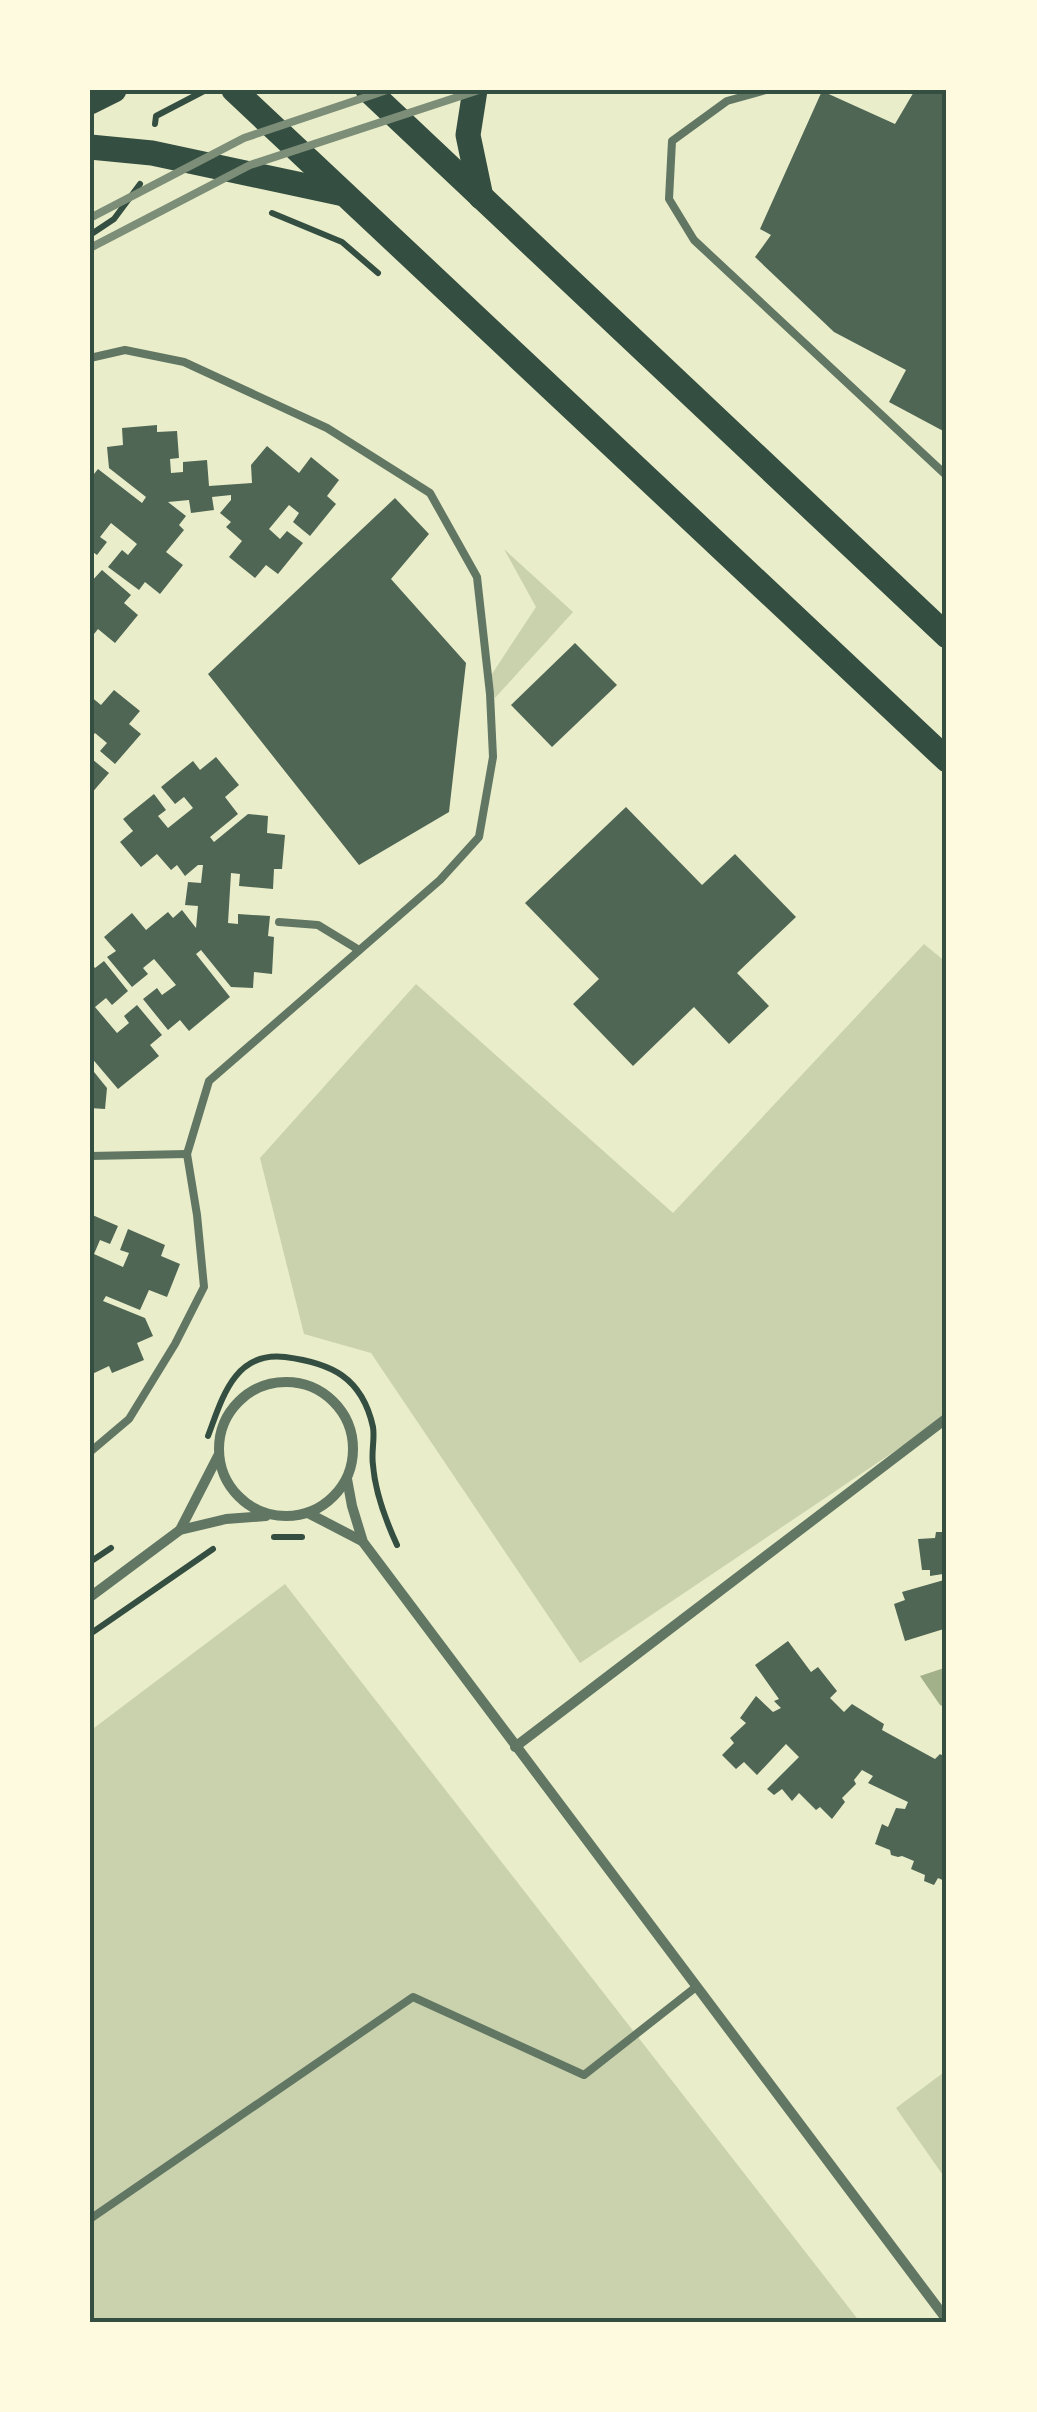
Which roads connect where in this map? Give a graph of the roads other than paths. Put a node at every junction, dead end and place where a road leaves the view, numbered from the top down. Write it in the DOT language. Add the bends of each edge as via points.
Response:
graph roads {
  1 [pos="114,90"];
  2 [pos="234,90"];
  3 [pos="368,90"];
  4 [pos="475,90"];
  5 [pos="766,90"];
  6 [pos="90,102"];
  7 [pos="90,147"];
  8 [pos="344,194"];
  9 [pos="482,197"];
  10 [pos="90,358"];
  11 [pos="947,476"];
  12 [pos="947,636"];
  13 [pos="947,760"];
  14 [pos="280,922"];
  15 [pos="360,950"];
  16 [pos="187,1154"];
  17 [pos="90,1156"];
  18 [pos="947,1418"];
  19 [pos="90,1452"];
  20 [pos="218,1454"];
  21 [pos="347,1478"];
  22 [pos="308,1513"];
  23 [pos="277,1516"];
  24 [pos="180,1530"];
  25 [pos="363,1542"];
  26 [pos="90,1596"];
  27 [pos="515,1747"];
  28 [pos="696,1987"];
  29 [pos="90,2219"];
  30 [pos="947,2320"];
  1 -- 6 [label="main road"];
  2 -- 8 [label="main road"];
  3 -- 9 [label="main road"];
  4 -- 9 [label="main road" via="468,135"];
  5 -- 11 [label="lane" via="727,100 672,141 669,199 694,240"];
  7 -- 8 [label="main road" via="152,153"];
  8 -- 13 [label="main road"];
  9 -- 12 [label="main road"];
  10 -- 15 [label="lane" via="125,350 184,362 326,428 430,494 476,576 494,757 479,837"];
  14 -- 15 [label="lane" via="318,925"];
  15 -- 16 [label="lane" via="210,1081"];
  16 -- 17 [label="lane"];
  16 -- 19 [label="lane" via="204,1287 129,1418"];
  18 -- 27 [label="street"];
  20 -- 21 [label="street" via="231,1410 248,1394 289,1382 312,1387 341,1410 354,1450"];
  20 -- 23 [label="street" via="233,1492"];
  20 -- 24 [label="street"];
  21 -- 22 [label="street" via="329,1502"];
  21 -- 25 [label="street"];
  22 -- 23 [label="street"];
  22 -- 25 [label="street"];
  23 -- 24 [label="street"];
  24 -- 26 [label="street"];
  25 -- 27 [label="street"];
  27 -- 28 [label="street"];
  28 -- 29 [label="lane" via="584,2075 412,1997"];
  28 -- 30 [label="street"];
}
